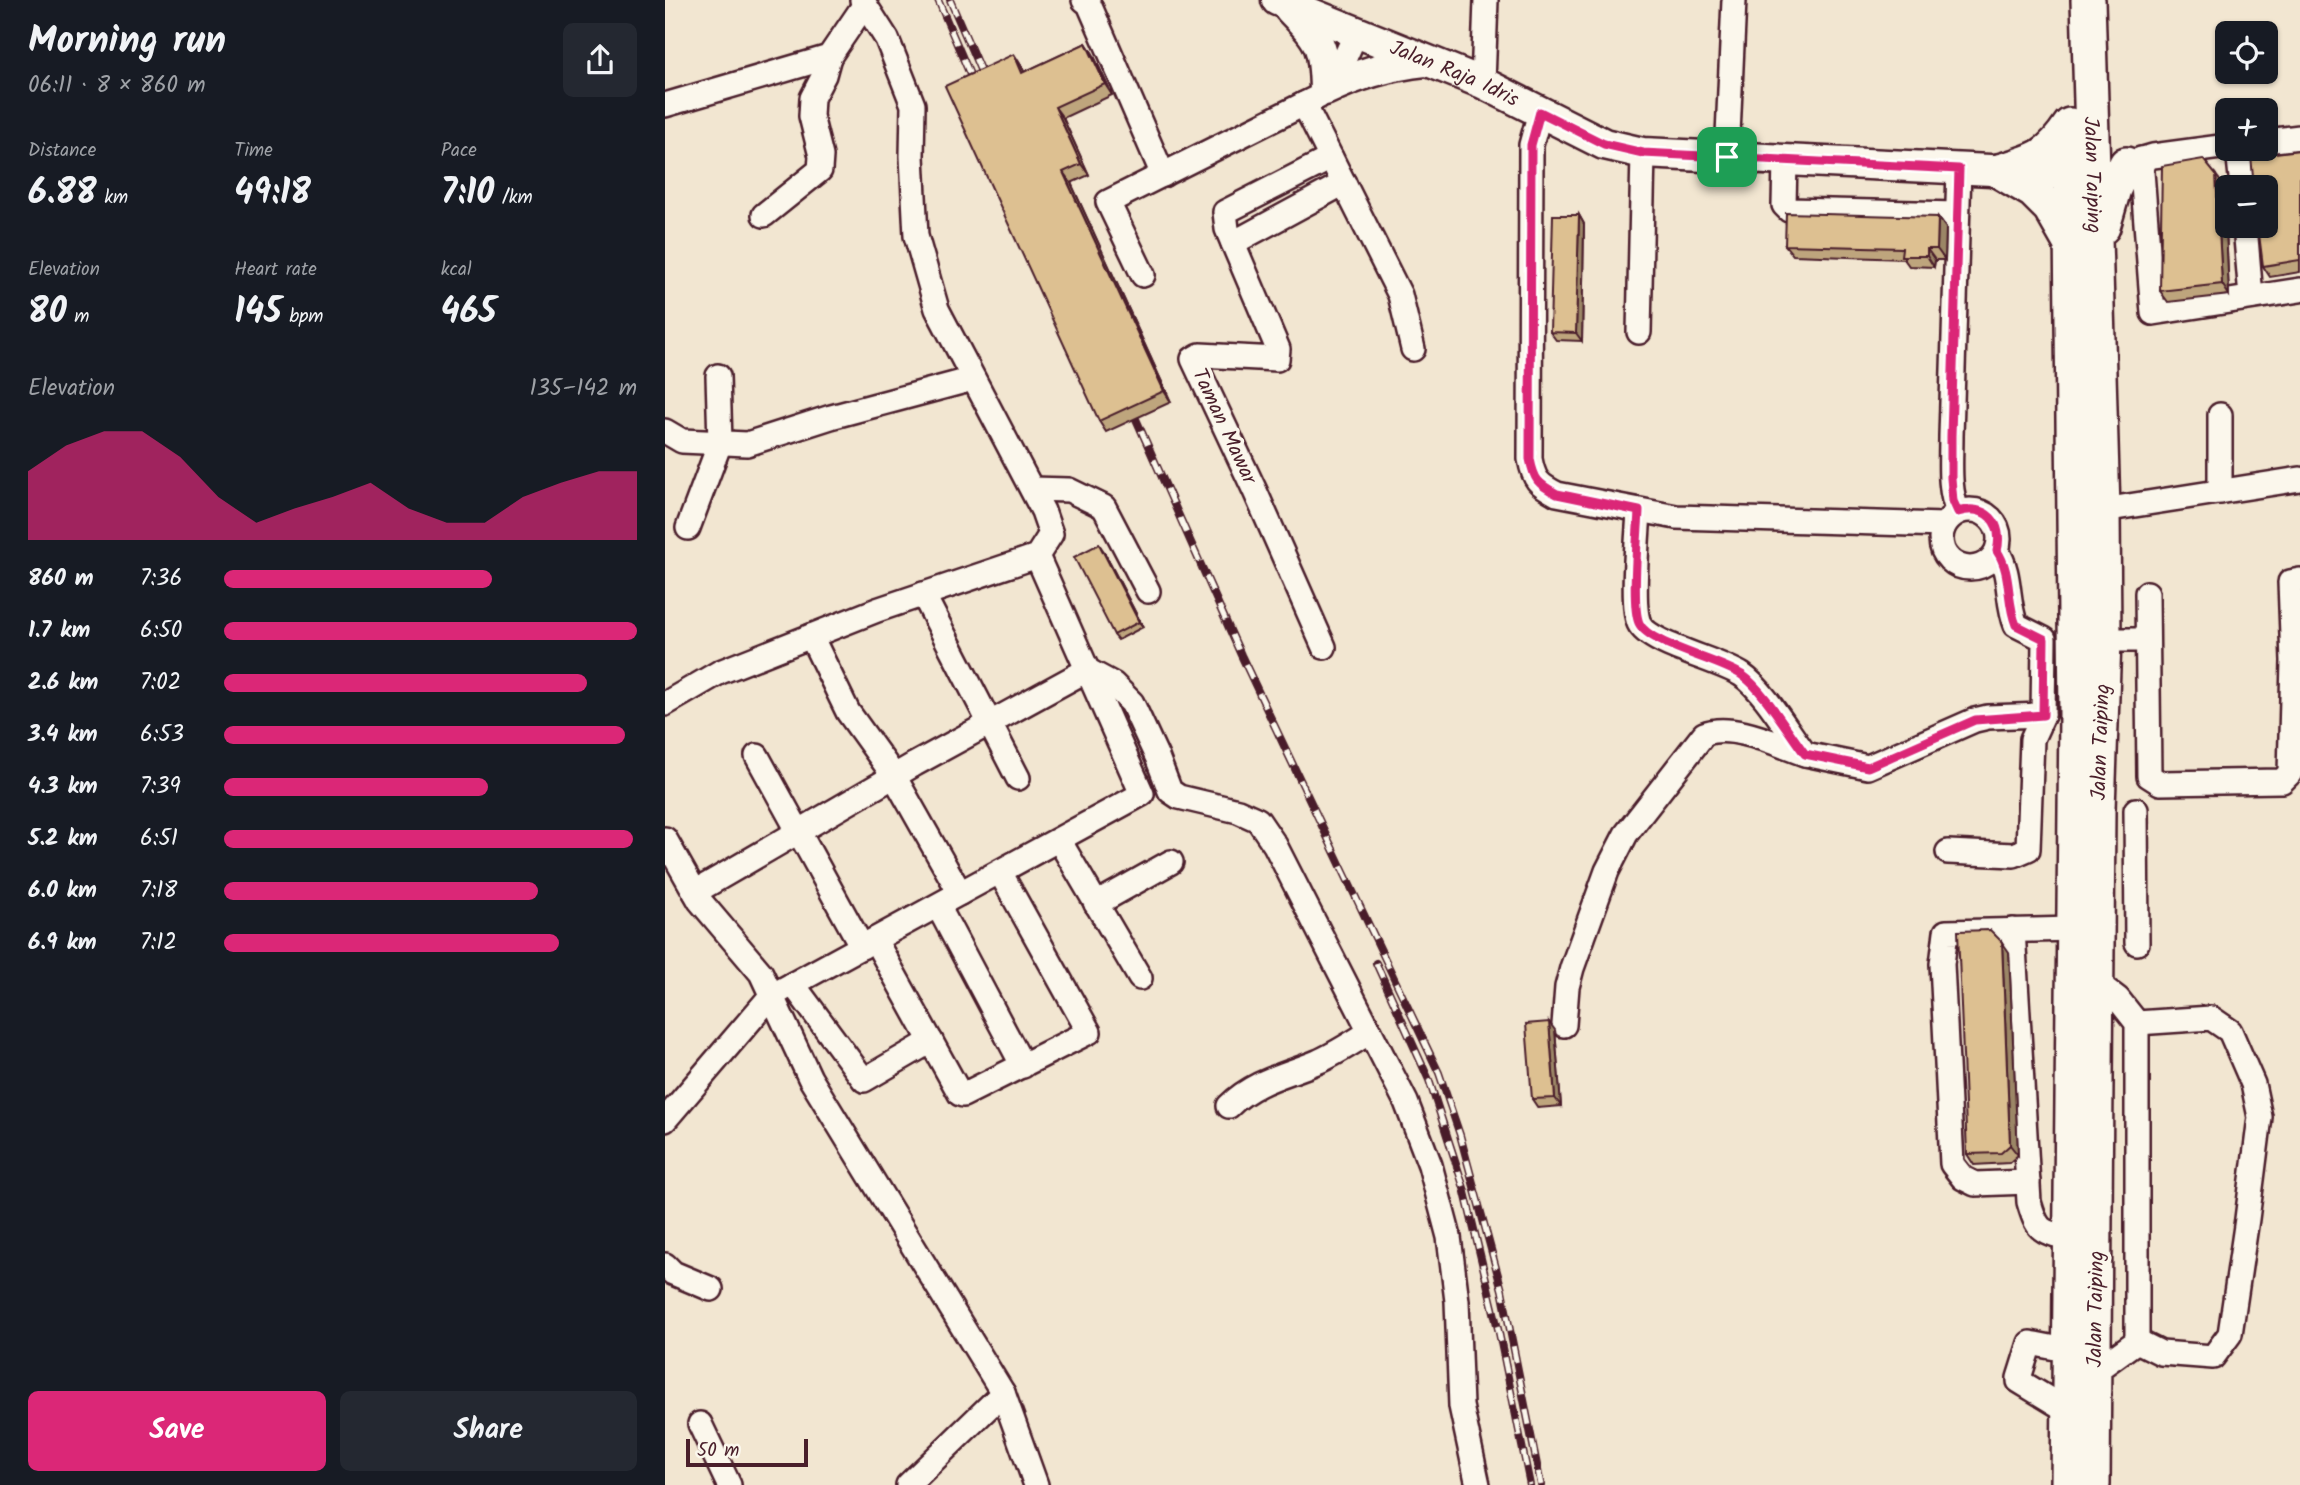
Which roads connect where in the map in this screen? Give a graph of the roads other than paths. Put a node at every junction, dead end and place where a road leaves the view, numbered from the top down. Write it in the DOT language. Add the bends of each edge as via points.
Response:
graph roads {
  1 [pos="1084,0"];
  2 [pos="1486,0"];
  3 [pos="1734,0"];
  4 [pos="2069,0"];
  5 [pos="2088,0"];
  6 [pos="1281,1"];
  7 [pos="864,2"];
  8 [pos="1356,33"];
  9 [pos="829,57"];
  10 [pos="1425,61"];
  11 [pos="1483,83"];
  12 [pos="1315,97"];
  13 [pos="665,105"];
  14 [pos="1540,112"];
  15 [pos="2070,125"];
  16 [pos="2300,137"];
  17 [pos="2278,140"];
  18 [pos="2215,148"];
  19 [pos="1643,153"];
  20 [pos="1727,157"];
  21 [pos="1331,158"];
  22 [pos="1784,160"];
  23 [pos="2133,162"];
  24 [pos="1959,169"];
  25 [pos="1999,171"];
  26 [pos="1163,174"];
  27 [pos="2081,174"];
  28 [pos="1344,183"];
  29 [pos="1957,214"];
  30 [pos="764,215"];
  31 [pos="2246,238"];
  32 [pos="1233,243"];
  33 [pos="2083,248"];
  34 [pos="1143,275"];
  35 [pos="2300,290"];
  36 [pos="2251,297"];
  37 [pos="1639,332"];
  38 [pos="1413,349"];
  39 [pos="718,376"];
  40 [pos="973,379"];
  41 [pos="2220,415"];
  42 [pos="665,431"];
  43 [pos="720,443"];
  44 [pos="2300,479"];
  45 [pos="1032,489"];
  46 [pos="2220,492"];
  47 [pos="2103,510"];
  48 [pos="1639,511"];
  49 [pos="1951,519"];
  50 [pos="688,528"];
  51 [pos="1997,551"];
  52 [pos="1037,556"];
  53 [pos="2295,581"];
  54 [pos="1148,591"];
  55 [pos="2147,593"];
  56 [pos="923,594"];
  57 [pos="811,636"];
  58 [pos="2104,640"];
  59 [pos="2147,640"];
  60 [pos="1324,647"];
  61 [pos="2297,660"];
  62 [pos="1087,670"];
  63 [pos="665,704"];
  64 [pos="2076,714"];
  65 [pos="2043,715"];
  66 [pos="989,723"];
  67 [pos="1805,754"];
  68 [pos="757,756"];
  69 [pos="894,776"];
  70 [pos="1018,778"];
  71 [pos="1170,791"];
  72 [pos="1142,794"];
  73 [pos="2136,810"];
  74 [pos="798,831"];
  75 [pos="665,839"];
  76 [pos="1059,840"];
  77 [pos="2136,847"];
  78 [pos="2098,848"];
  79 [pos="1948,852"];
  80 [pos="1171,862"];
  81 [pos="1000,872"];
  82 [pos="695,892"];
  83 [pos="960,893"];
  84 [pos="1097,904"];
  85 [pos="938,905"];
  86 [pos="2073,929"];
  87 [pos="2013,930"];
  88 [pos="869,943"];
  89 [pos="2137,943"];
  90 [pos="1140,978"];
  91 [pos="2097,983"];
  92 [pos="793,984"];
  93 [pos="771,996"];
  94 [pos="2137,1023"];
  95 [pos="1564,1024"];
  96 [pos="1370,1032"];
  97 [pos="931,1041"];
  98 [pos="1023,1066"];
  99 [pos="1229,1106"];
  100 [pos="665,1120"];
  101 [pos="2028,1182"];
  102 [pos="2071,1239"];
  103 [pos="665,1265"];
  104 [pos="711,1289"];
  105 [pos="2137,1341"];
  106 [pos="2082,1362"];
  107 [pos="1003,1394"];
  108 [pos="2070,1412"];
  109 [pos="700,1424"];
  110 [pos="729,1485"];
  111 [pos="908,1485"];
  112 [pos="1036,1485"];
  113 [pos="1478,1485"];
  114 [pos="2068,1485"];
  115 [pos="2093,1485"];
  1 -- 26 [label="street"];
  2 -- 11 [label="street"];
  3 -- 20 [label="street"];
  4 -- 15 [label="highway, Jalan Taiping"];
  5 -- 27 [label="highway, Jalan Taiping"];
  6 -- 8 [label="main road, Jalan Raja Idris"];
  6 -- 12 [label="main road" via="1314,34 1324,60"];
  7 -- 9 [label="street"];
  7 -- 40 [label="street" via="887,39 912,105 916,236 937,309"];
  8 -- 10 [label="main road, Jalan Raja Idris"];
  8 -- 12 [label="street" via="1334,82"];
  9 -- 13 [label="street"];
  9 -- 30 [label="street" via="812,98 810,116 821,156 820,170"];
  10 -- 11 [label="main road, Jalan Raja Idris"];
  10 -- 12 [label="main road" via="1371,70"];
  11 -- 14 [label="main road, Jalan Raja Idris"];
  12 -- 21 [label="street"];
  12 -- 26 [label="street"];
  14 -- 19 [label="main road, Jalan Raja Idris" via="1604,144"];
  14 -- 48 [label="street" via="1531,145 1530,459 1534,478 1557,494"];
  15 -- 25 [label="highway" via="2047,153"];
  15 -- 27 [label="highway, Jalan Taiping"];
  16 -- 17 [label="street"];
  18 -- 23 [label="street"];
  19 -- 20 [label="main road, Jalan Raja Idris"];
  19 -- 37 [label="street"];
  20 -- 22 [label="main road, Jalan Raja Idris"];
  21 -- 28 [label="street"];
  21 -- 32 [label="street, Taman Mawar" via="1225,212"];
  22 -- 24 [label="main road, Jalan Raja Idris"];
  22 -- 29 [label="street" via="1784,205 1789,210"];
  23 -- 27 [label="street"];
  23 -- 33 [label="highway"];
  23 -- 36 [label="street" via="2153,313"];
  24 -- 25 [label="main road, Jalan Raja Idris"];
  24 -- 29 [label="street"];
  25 -- 27 [label="main road, Jalan Raja Idris"];
  25 -- 33 [label="highway" via="2033,191"];
  26 -- 34 [label="street" via="1108,202"];
  27 -- 33 [label="highway, Jalan Taiping"];
  28 -- 32 [label="street"];
  28 -- 38 [label="street" via="1399,295"];
  29 -- 49 [label="street"];
  31 -- 36 [label="street"];
  32 -- 60 [label="street, Taman Mawar" via="1278,349 1277,359 1200,355 1193,359"];
  33 -- 47 [label="highway, Jalan Taiping"];
  33 -- 64 [label="highway, Jalan Taiping"];
  35 -- 36 [label="street"];
  39 -- 43 [label="street"];
  40 -- 43 [label="street" via="747,444"];
  40 -- 45 [label="street"];
  41 -- 46 [label="street"];
  42 -- 43 [label="street" via="682,441"];
  43 -- 50 [label="street"];
  44 -- 46 [label="street"];
  45 -- 52 [label="street" via="1051,534"];
  45 -- 54 [label="street" via="1069,490 1104,507"];
  46 -- 47 [label="street"];
  47 -- 58 [label="highway, Jalan Taiping"];
  48 -- 49 [label="street" via="1676,517"];
  48 -- 67 [label="street" via="1639,622 1649,635 1743,676"];
  49 -- 51 [label="street" via="1975,510 1991,518 1999,533"];
  49 -- 51 [label="street" via="1941,539 1958,565 1976,568"];
  51 -- 65 [label="street" via="2003,559 2016,625 2044,639"];
  52 -- 56 [label="street"];
  52 -- 62 [label="street"];
  53 -- 61 [label="street"];
  55 -- 59 [label="street"];
  56 -- 57 [label="street"];
  56 -- 66 [label="street"];
  57 -- 63 [label="street" via="720,672"];
  57 -- 69 [label="street" via="848,712"];
  58 -- 59 [label="street"];
  58 -- 64 [label="highway" via="2090,655"];
  58 -- 78 [label="highway, Jalan Taiping"];
  59 -- 61 [label="street" via="2149,776 2160,783 2282,781 2290,773"];
  62 -- 66 [label="street"];
  62 -- 71 [label="street" via="1113,684 1132,702"];
  62 -- 72 [label="street"];
  64 -- 86 [label="highway, Jalan Taiping"];
  65 -- 67 [label="street" via="1975,720 1868,767"];
  65 -- 79 [label="street" via="2032,738 2028,849 2014,855"];
  66 -- 69 [label="street"];
  66 -- 70 [label="street"];
  67 -- 95 [label="street" via="1736,732 1704,734 1626,834 1607,872 1572,968"];
  68 -- 74 [label="street"];
  69 -- 74 [label="street"];
  69 -- 83 [label="street"];
  71 -- 72 [label="street"];
  71 -- 96 [label="street" via="1258,820"];
  72 -- 76 [label="street"];
  73 -- 77 [label="street"];
  74 -- 82 [label="street"];
  74 -- 88 [label="street"];
  75 -- 82 [label="street"];
  76 -- 81 [label="street"];
  76 -- 84 [label="street"];
  77 -- 78 [label="street"];
  77 -- 89 [label="street"];
  78 -- 91 [label="highway, Jalan Taiping"];
  80 -- 84 [label="street"];
  81 -- 83 [label="street"];
  81 -- 98 [label="street" via="1089,1032"];
  82 -- 93 [label="street" via="761,973"];
  83 -- 85 [label="street"];
  84 -- 90 [label="street"];
  85 -- 88 [label="street"];
  85 -- 98 [label="street"];
  86 -- 87 [label="street"];
  86 -- 102 [label="highway, Jalan Taiping"];
  87 -- 101 [label="street"];
  87 -- 101 [label="street" via="1946,932 1942,964 1952,1164 1975,1184"];
  88 -- 92 [label="street"];
  88 -- 97 [label="street"];
  91 -- 94 [label="street" via="2118,999"];
  91 -- 106 [label="highway, Jalan Taiping"];
  92 -- 93 [label="street"];
  92 -- 97 [label="street" via="864,1080"];
  93 -- 100 [label="street"];
  93 -- 107 [label="street" via="810,1078"];
  94 -- 105 [label="street"];
  94 -- 105 [label="street" via="2211,1018 2231,1031 2253,1084 2260,1117 2229,1334 2213,1357 2161,1353"];
  96 -- 99 [label="street" via="1321,1060 1260,1082"];
  96 -- 113 [label="street" via="1406,1102 1430,1165 1449,1237 1461,1405"];
  97 -- 98 [label="street" via="963,1095"];
  101 -- 102 [label="street" via="2035,1224 2047,1233"];
  102 -- 106 [label="highway, Jalan Taiping"];
  103 -- 104 [label="street"];
  105 -- 106 [label="street"];
  106 -- 108 [label="highway, Jalan Taiping"];
  106 -- 108 [label="street" via="2030,1343 2019,1378"];
  106 -- 115 [label="highway, Jalan Taiping"];
  107 -- 111 [label="street"];
  107 -- 112 [label="street"];
  108 -- 114 [label="highway, Jalan Taiping"];
  109 -- 110 [label="street"];
}
